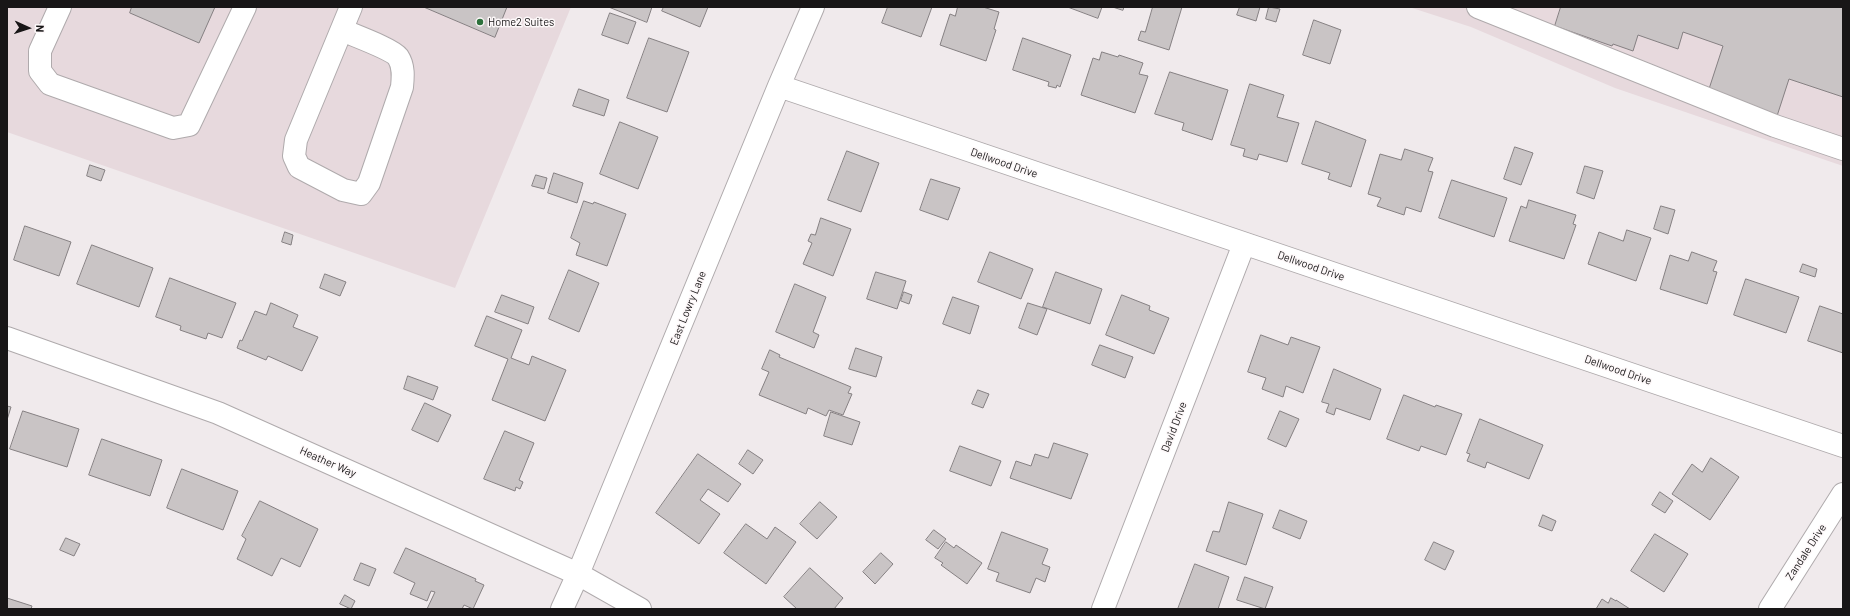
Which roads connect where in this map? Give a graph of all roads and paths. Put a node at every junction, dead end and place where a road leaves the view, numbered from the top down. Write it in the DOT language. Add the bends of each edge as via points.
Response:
graph roads {
  1 [pos="60,7"];
  2 [pos="246,7"];
  3 [pos="351,7"];
  4 [pos="813,7"];
  5 [pos="1478,7"];
  6 [pos="1507,12"];
  7 [pos="342,30"];
  8 [pos="779,86"];
  9 [pos="1843,149"];
  10 [pos="1244,244"];
  11 [pos="7,338"];
  12 [pos="1843,446"];
  13 [pos="1843,494"];
  14 [pos="578,574"];
  15 [pos="562,609"];
  16 [pos="640,609"];
  17 [pos="1103,609"];
  18 [pos="1770,609"];
  1 -- 2 [label="street" via="40,51 40,71 50,84 173,128 189,125"];
  3 -- 7 [label="street"];
  4 -- 8 [label="street, East Lowry Lane"];
  5 -- 6 [label="street"];
  6 -- 9 [label="street" via="1775,126"];
  7 -- 7 [label="street" via="296,140 294,156 299,168 343,190 361,194 369,183 402,87 404,74 398,57"];
  8 -- 10 [label="street, Dellwood Drive"];
  8 -- 14 [label="street, East Lowry Lane"];
  10 -- 12 [label="street, Dellwood Drive"];
  10 -- 17 [label="street, David Drive"];
  11 -- 14 [label="street, Heather Way" via="218,413"];
  13 -- 18 [label="street, Zandale Drive"];
  14 -- 15 [label="street, East Lowry Lane"];
  14 -- 16 [label="street, Heather Way"];
}
